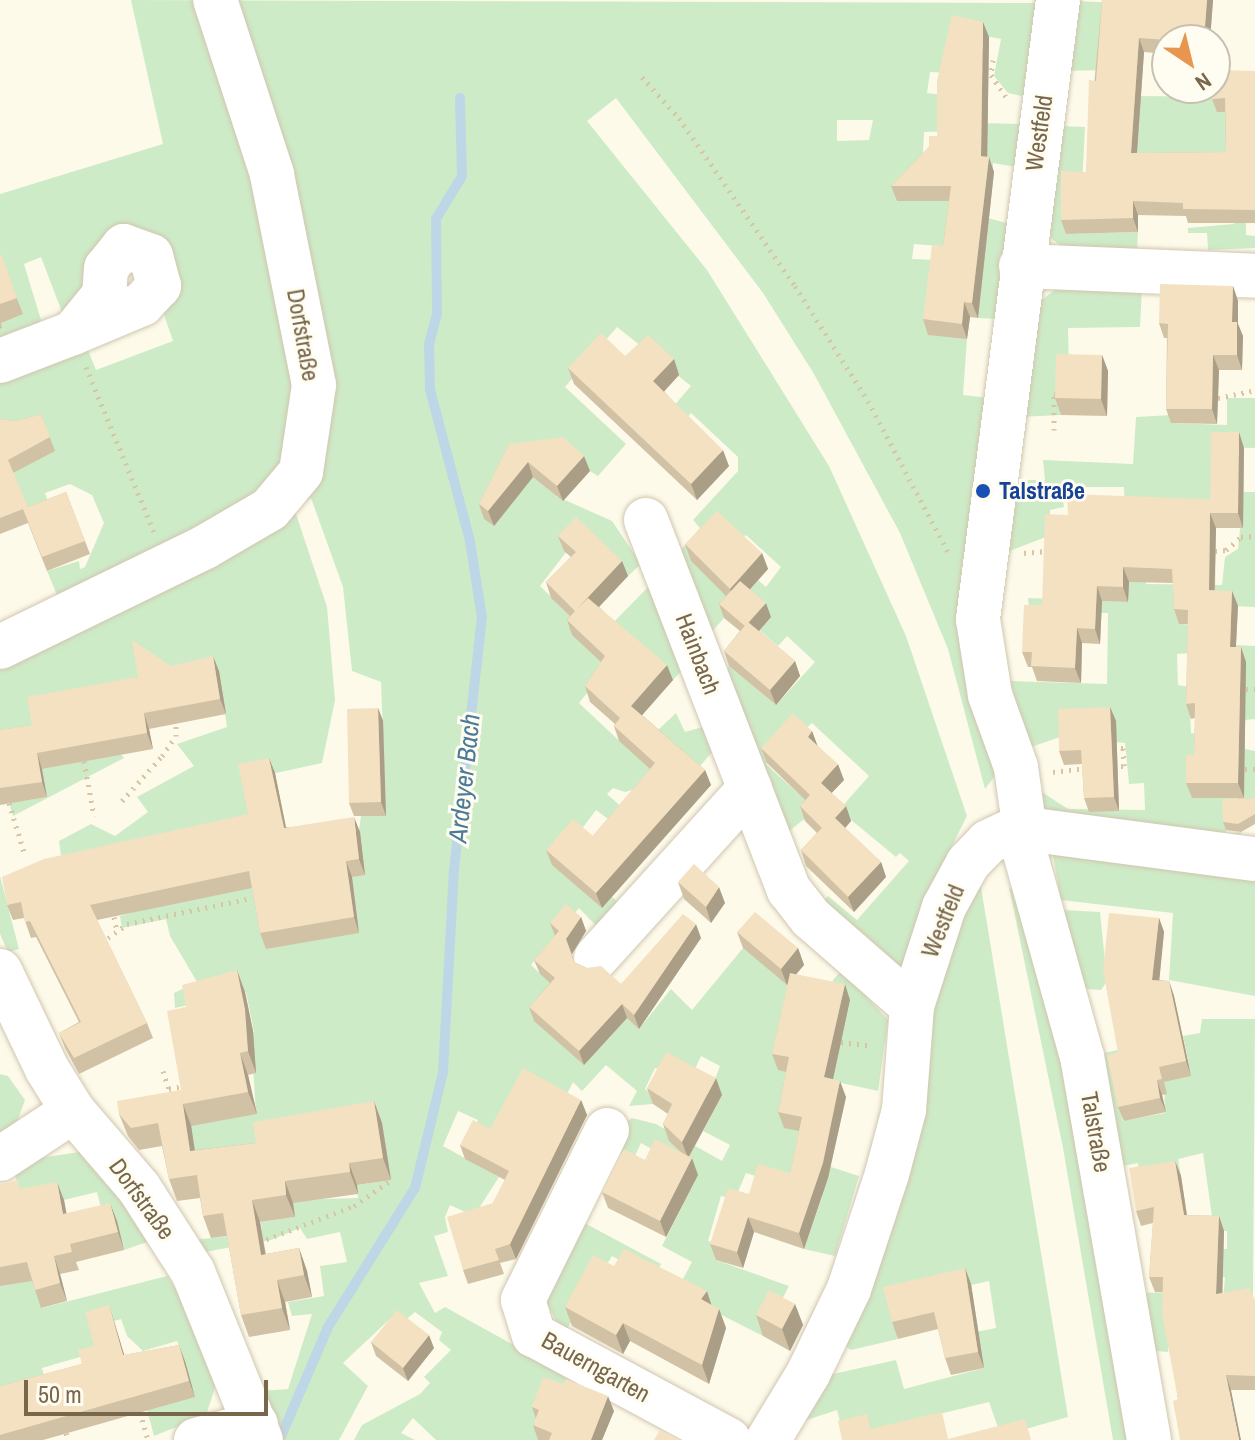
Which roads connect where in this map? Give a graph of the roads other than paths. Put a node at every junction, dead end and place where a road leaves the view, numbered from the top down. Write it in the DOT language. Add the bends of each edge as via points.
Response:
graph roads {
  1 [pos="215,0"];
  2 [pos="1058,0"];
  3 [pos="1021,266"];
  4 [pos="1254,274"];
  5 [pos="73,333"];
  6 [pos="0,361"];
  7 [pos="646,520"];
  8 [pos="0,647"];
  9 [pos="750,788"];
  10 [pos="1018,828"];
  11 [pos="1255,859"];
  12 [pos="596,958"];
  13 [pos="0,971"];
  14 [pos="912,1006"];
  15 [pos="20,1055"];
  16 [pos="73,1111"];
  17 [pos="607,1130"];
  18 [pos="0,1159"];
  19 [pos="258,1432"];
  20 [pos="196,1440"];
  21 [pos="729,1440"];
  22 [pos="768,1440"];
  23 [pos="1149,1440"];
  1 -- 8 [label="street, Dorfstraße" via="272,174 314,385 301,472 270,509"];
  2 -- 3 [label="street, Westfeld"];
  3 -- 4 [label="street"];
  3 -- 10 [label="street, Westfeld" via="978,619 990,695 1018,784 1023,817"];
  5 -- 6 [label="street"];
  7 -- 9 [label="street, Hainbach"];
  9 -- 12 [label="street"];
  9 -- 14 [label="street, Hainbach" via="789,890 811,918"];
  10 -- 11 [label="street"];
  10 -- 14 [label="street, Westfeld" via="988,842 968,863 944,907"];
  10 -- 23 [label="street, Talstraße" via="1082,1057"];
  13 -- 15 [label="street, Dorfstraße"];
  14 -- 22 [label="street, Westfeld" via="904,1110 859,1260 808,1374"];
  15 -- 16 [label="street, Dorfstraße"];
  16 -- 18 [label="street"];
  16 -- 19 [label="street, Dorfstraße" via="139,1188 193,1272"];
  17 -- 21 [label="street, Bauerngarten" via="523,1300 534,1335"];
  19 -- 20 [label="street"];
}
